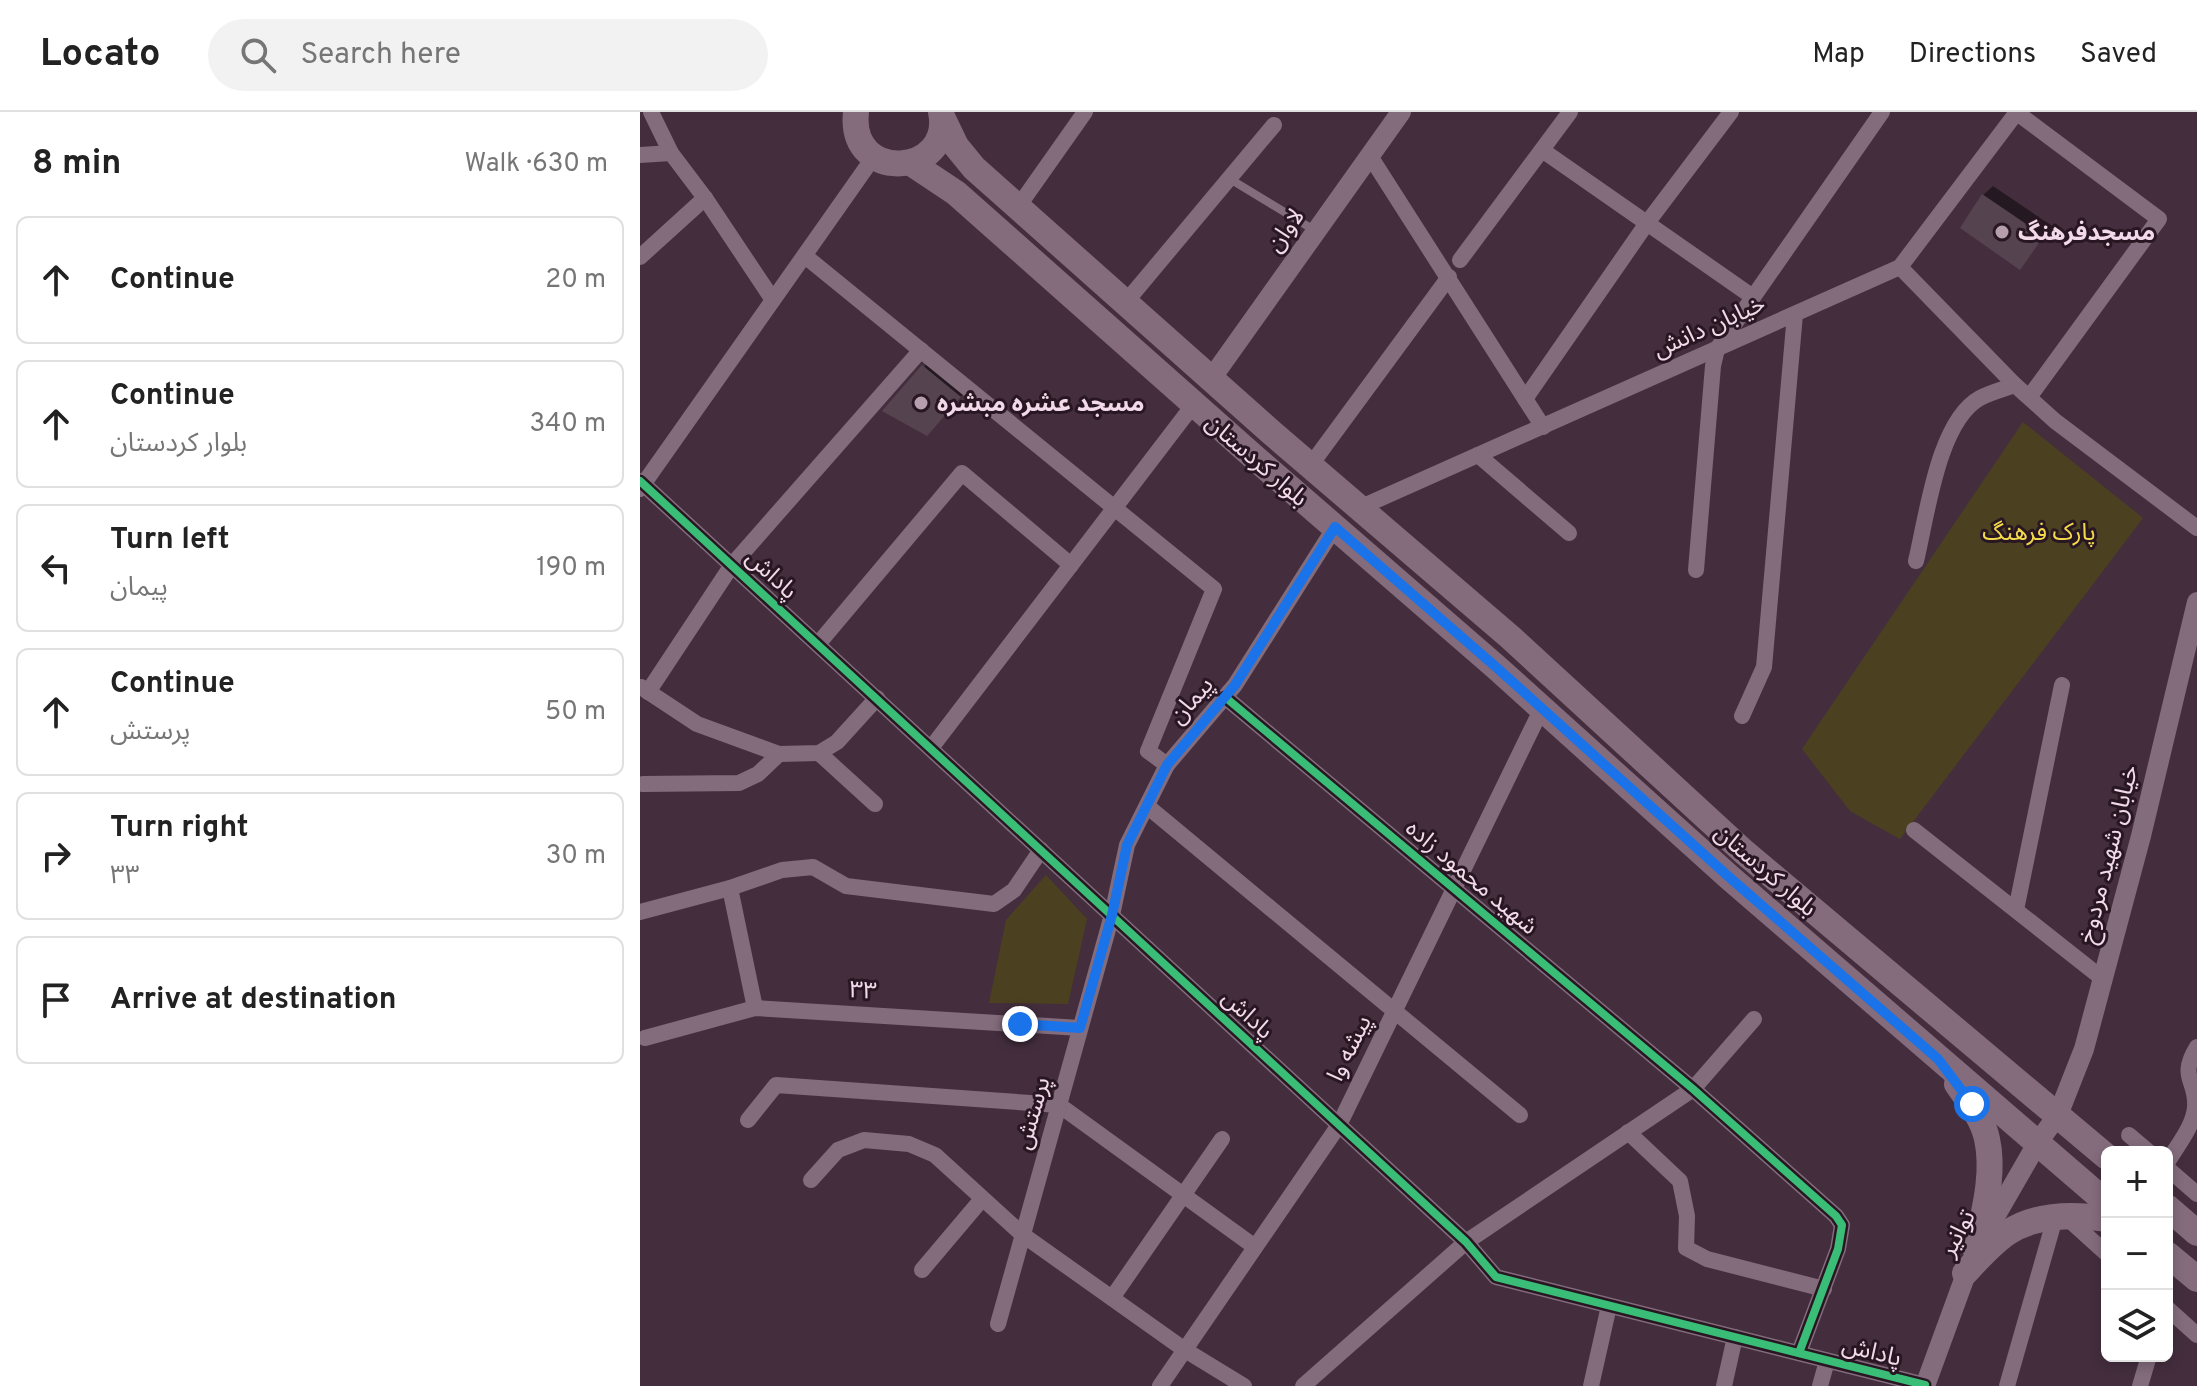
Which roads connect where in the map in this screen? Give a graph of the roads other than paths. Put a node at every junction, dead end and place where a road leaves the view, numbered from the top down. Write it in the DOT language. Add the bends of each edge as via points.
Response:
graph roads {
  1 [pos="651,112"];
  2 [pos="1085,112"];
  3 [pos="1401,112"];
  4 [pos="1570,112"];
  5 [pos="1731,112"];
  6 [pos="1882,112"];
  7 [pos="2016,112"];
  8 [pos="854,113"];
  9 [pos="942,116"];
  10 [pos="1274,125"];
  11 [pos="1542,150"];
  12 [pos="671,153"];
  13 [pos="640,155"];
  14 [pos="1370,156"];
  15 [pos="873,158"];
  16 [pos="911,163"];
  17 [pos="1229,178"];
  18 [pos="705,198"];
  19 [pos="1018,207"];
  20 [pos="1647,223"];
  21 [pos="1316,231"];
  22 [pos="805,256"];
  23 [pos="640,257"];
  24 [pos="1460,260"];
  25 [pos="1900,267"];
  26 [pos="1449,277"];
  27 [pos="1753,297"];
  28 [pos="773,300"];
  29 [pos="1125,303"];
  30 [pos="1795,314"];
  31 [pos="1717,349"];
  32 [pos="921,350"];
  33 [pos="1211,379"];
  34 [pos="2015,385"];
  35 [pos="2030,396"];
  36 [pos="1525,399"];
  37 [pos="1194,404"];
  38 [pos="1543,427"];
  39 [pos="1478,455"];
  40 [pos="1310,466"];
  41 [pos="641,485"];
  42 [pos="1114,508"];
  43 [pos="1359,508"];
  44 [pos="1335,527"];
  45 [pos="2197,528"];
  46 [pos="1569,533"];
  47 [pos="1916,561"];
  48 [pos="732,565"];
  49 [pos="1071,565"];
  50 [pos="1696,570"];
  51 [pos="2197,602"];
  52 [pos="818,644"];
  53 [pos="2062,685"];
  54 [pos="644,689"];
  55 [pos="1225,697"];
  56 [pos="877,698"];
  57 [pos="1542,708"];
  58 [pos="1742,716"];
  59 [pos="931,748"];
  60 [pos="819,753"];
  61 [pos="779,754"];
  62 [pos="1167,765"];
  63 [pos="643,784"];
  64 [pos="875,804"];
  65 [pos="1147,806"];
  66 [pos="1914,830"];
  67 [pos="1041,850"];
  68 [pos="730,888"];
  69 [pos="1454,888"];
  70 [pos="2016,910"];
  71 [pos="640,912"];
  72 [pos="1112,915"];
  73 [pos="2103,979"];
  74 [pos="755,1008"];
  75 [pos="1395,1010"];
  76 [pos="1754,1019"];
  77 [pos="1080,1028"];
  78 [pos="645,1038"];
  79 [pos="2197,1047"];
  80 [pos="1938,1059"];
  81 [pos="1693,1089"];
  82 [pos="1059,1105"];
  83 [pos="1520,1115"];
  84 [pos="2058,1115"];
  85 [pos="748,1120"];
  86 [pos="1339,1125"];
  87 [pos="1628,1132"];
  88 [pos="2129,1135"];
  89 [pos="1222,1139"];
  90 [pos="2038,1142"];
  91 [pos="2142,1146"];
  92 [pos="2101,1152"];
  93 [pos="2173,1154"];
  94 [pos="2173,1171"];
  95 [pos="811,1180"];
  96 [pos="2197,1194"];
  97 [pos="1184,1196"];
  98 [pos="2101,1198"];
  99 [pos="982,1199"];
  100 [pos="2173,1212"];
  101 [pos="2060,1217"];
  102 [pos="2101,1219"];
  103 [pos="2197,1233"];
  104 [pos="1023,1235"];
  105 [pos="1466,1242"];
  106 [pos="1255,1247"];
  107 [pos="2101,1249"];
  108 [pos="2173,1259"];
  109 [pos="1970,1262"];
  110 [pos="922,1270"];
  111 [pos="2197,1279"];
  112 [pos="1824,1289"];
  113 [pos="1112,1298"];
  114 [pos="1609,1306"];
  115 [pos="2173,1313"];
  116 [pos="998,1324"];
  117 [pos="2197,1335"];
  118 [pos="1735,1337"];
  119 [pos="1185,1350"];
  120 [pos="1799,1353"];
  121 [pos="1827,1361"];
  122 [pos="2147,1362"];
  123 [pos="1160,1386"];
  124 [pos="1244,1386"];
  125 [pos="1303,1386"];
  126 [pos="1591,1386"];
  127 [pos="1724,1386"];
  128 [pos="1820,1386"];
  129 [pos="1925,1386"];
  130 [pos="2007,1386"];
  131 [pos="2140,1386"];
  1 -- 12 [label="street"];
  2 -- 19 [label="street"];
  3 -- 14 [label="street, لاوان"];
  4 -- 11 [label="street"];
  5 -- 20 [label="street"];
  6 -- 27 [label="street"];
  7 -- 25 [label="street, خیابان دانش"];
  7 -- 35 [label="street" via="2159,219"];
  8 -- 15 [label="main road" via="860,142"];
  9 -- 16 [label="main road" via="934,147"];
  9 -- 19 [label="main road, بلوار کردستان" via="974,168"];
  10 -- 17 [label="street"];
  11 -- 20 [label="street"];
  11 -- 24 [label="street"];
  12 -- 13 [label="street"];
  12 -- 18 [label="street"];
  14 -- 21 [label="street, لاوان"];
  14 -- 26 [label="street"];
  15 -- 16 [label="main road"];
  15 -- 22 [label="street"];
  16 -- 37 [label="main road, بلوار کردستان" via="956,193"];
  17 -- 21 [label="lane"];
  17 -- 29 [label="street"];
  18 -- 23 [label="street"];
  18 -- 28 [label="street"];
  19 -- 29 [label="main road, بلوار کردستان"];
  20 -- 27 [label="street"];
  20 -- 36 [label="street"];
  21 -- 33 [label="street, لاوان"];
  22 -- 28 [label="street"];
  22 -- 32 [label="street"];
  25 -- 30 [label="street, خیابان دانش"];
  25 -- 34 [label="street"];
  26 -- 36 [label="street"];
  26 -- 40 [label="street"];
  27 -- 31 [label="street"];
  28 -- 41 [label="street"];
  29 -- 33 [label="main road, بلوار کردستان"];
  30 -- 31 [label="street, خیابان دانش"];
  30 -- 58 [label="street" via="1764,667"];
  31 -- 38 [label="street, خیابان دانش"];
  31 -- 50 [label="street"];
  32 -- 42 [label="street"];
  32 -- 48 [label="street"];
  33 -- 40 [label="main road, بلوار کردستان"];
  34 -- 35 [label="street"];
  34 -- 47 [label="street" via="1979,398 1956,420 1945,441"];
  35 -- 45 [label="street" via="2055,421"];
  36 -- 38 [label="street"];
  37 -- 42 [label="street"];
  37 -- 44 [label="main road, بلوار کردستان"];
  38 -- 39 [label="street, خیابان دانش"];
  39 -- 43 [label="street, خیابان دانش"];
  39 -- 46 [label="street"];
  40 -- 43 [label="main road, بلوار کردستان"];
  41 -- 48 [label="street, پاداش"];
  42 -- 49 [label="street"];
  42 -- 62 [label="street" via="1214,589 1148,751"];
  43 -- 84 [label="main road, بلوار کردستان" via="1510,637 1744,852"];
  44 -- 55 [label="street, پیمان"];
  44 -- 57 [label="main road, بلوار کردستان"];
  48 -- 52 [label="street, پاداش"];
  48 -- 54 [label="street"];
  49 -- 52 [label="street" via="962,473"];
  49 -- 59 [label="street"];
  51 -- 73 [label="street, خیابان شهید مردوخ"];
  52 -- 56 [label="street, پاداش"];
  53 -- 70 [label="street"];
  54 -- 61 [label="street" via="697,724"];
  55 -- 62 [label="street, پیمان"];
  55 -- 69 [label="street, شهید محمود زاده"];
  56 -- 59 [label="street, پاداش"];
  56 -- 60 [label="street" via="837,742"];
  57 -- 69 [label="street, پیشه وا"];
  57 -- 80 [label="main road, بلوار کردستان"];
  59 -- 67 [label="street, پاداش"];
  60 -- 61 [label="street"];
  60 -- 64 [label="street"];
  61 -- 63 [label="street" via="739,783"];
  62 -- 65 [label="street, پیمان"];
  65 -- 72 [label="street, پیمان" via="1127,845"];
  65 -- 75 [label="street"];
  66 -- 70 [label="street"];
  67 -- 68 [label="street" via="1014,890 994,904 846,886 813,867 782,870"];
  67 -- 72 [label="street, پاداش"];
  68 -- 71 [label="street"];
  68 -- 74 [label="street"];
  69 -- 75 [label="street, پیشه وا"];
  69 -- 81 [label="street, شهید محمود زاده"];
  70 -- 73 [label="street"];
  72 -- 77 [label="street, پرستش"];
  72 -- 86 [label="street, پاداش"];
  73 -- 84 [label="street, خیابان شهید مردوخ"];
  74 -- 77 [label="street, ۳۳"];
  74 -- 78 [label="street, ۳۳"];
  75 -- 83 [label="street"];
  75 -- 86 [label="street, پیشه وا"];
  76 -- 81 [label="street"];
  77 -- 82 [label="street, پرستش"];
  79 -- 93 [label="street" via="2187,1070 2196,1106"];
  80 -- 90 [label="main road, بلوار کردستان"];
  80 -- 109 [label="main road" via="1972,1104 1987,1137 1990,1170"];
  81 -- 87 [label="street"];
  81 -- 112 [label="street, شهید محمود زاده" via="1842,1225"];
  82 -- 85 [label="street" via="776,1085"];
  82 -- 97 [label="street"];
  82 -- 104 [label="street, پرستش"];
  84 -- 90 [label="street, توانیر"];
  84 -- 92 [label="main road, بلوار کردستان"];
  86 -- 105 [label="street, پاداش"];
  86 -- 106 [label="street, پیشه وا"];
  87 -- 105 [label="street"];
  87 -- 112 [label="street" via="1680,1181 1686,1248 1707,1259"];
  88 -- 91 [label="street"];
  89 -- 97 [label="street"];
  90 -- 98 [label="main road, بلوار کردستان"];
  90 -- 109 [label="street, توانیر"];
  94 -- 96 [label="street"];
  95 -- 99 [label="street" via="838,1150 864,1140 885,1140 935,1155"];
  97 -- 106 [label="street"];
  97 -- 113 [label="street"];
  99 -- 104 [label="street"];
  99 -- 110 [label="street"];
  100 -- 103 [label="main road"];
  101 -- 102 [label="main road"];
  101 -- 107 [label="street"];
  101 -- 109 [label="main road" via="2008,1231"];
  101 -- 130 [label="street"];
  104 -- 113 [label="street"];
  104 -- 116 [label="street, پرستش"];
  105 -- 114 [label="street, پاداش" via="1496,1277"];
  105 -- 125 [label="street"];
  106 -- 119 [label="street, پیشه وا"];
  108 -- 111 [label="main road"];
  109 -- 129 [label="street, توانیر"];
  112 -- 120 [label="street"];
  113 -- 119 [label="street"];
  114 -- 118 [label="street, پاداش"];
  114 -- 126 [label="street"];
  115 -- 117 [label="street"];
  118 -- 120 [label="street, پاداش"];
  118 -- 127 [label="street"];
  119 -- 123 [label="street, پیشه وا"];
  119 -- 124 [label="street"];
  120 -- 121 [label="street, پاداش"];
  121 -- 128 [label="street"];
  121 -- 129 [label="street, پاداش"];
  122 -- 131 [label="street"];
}
